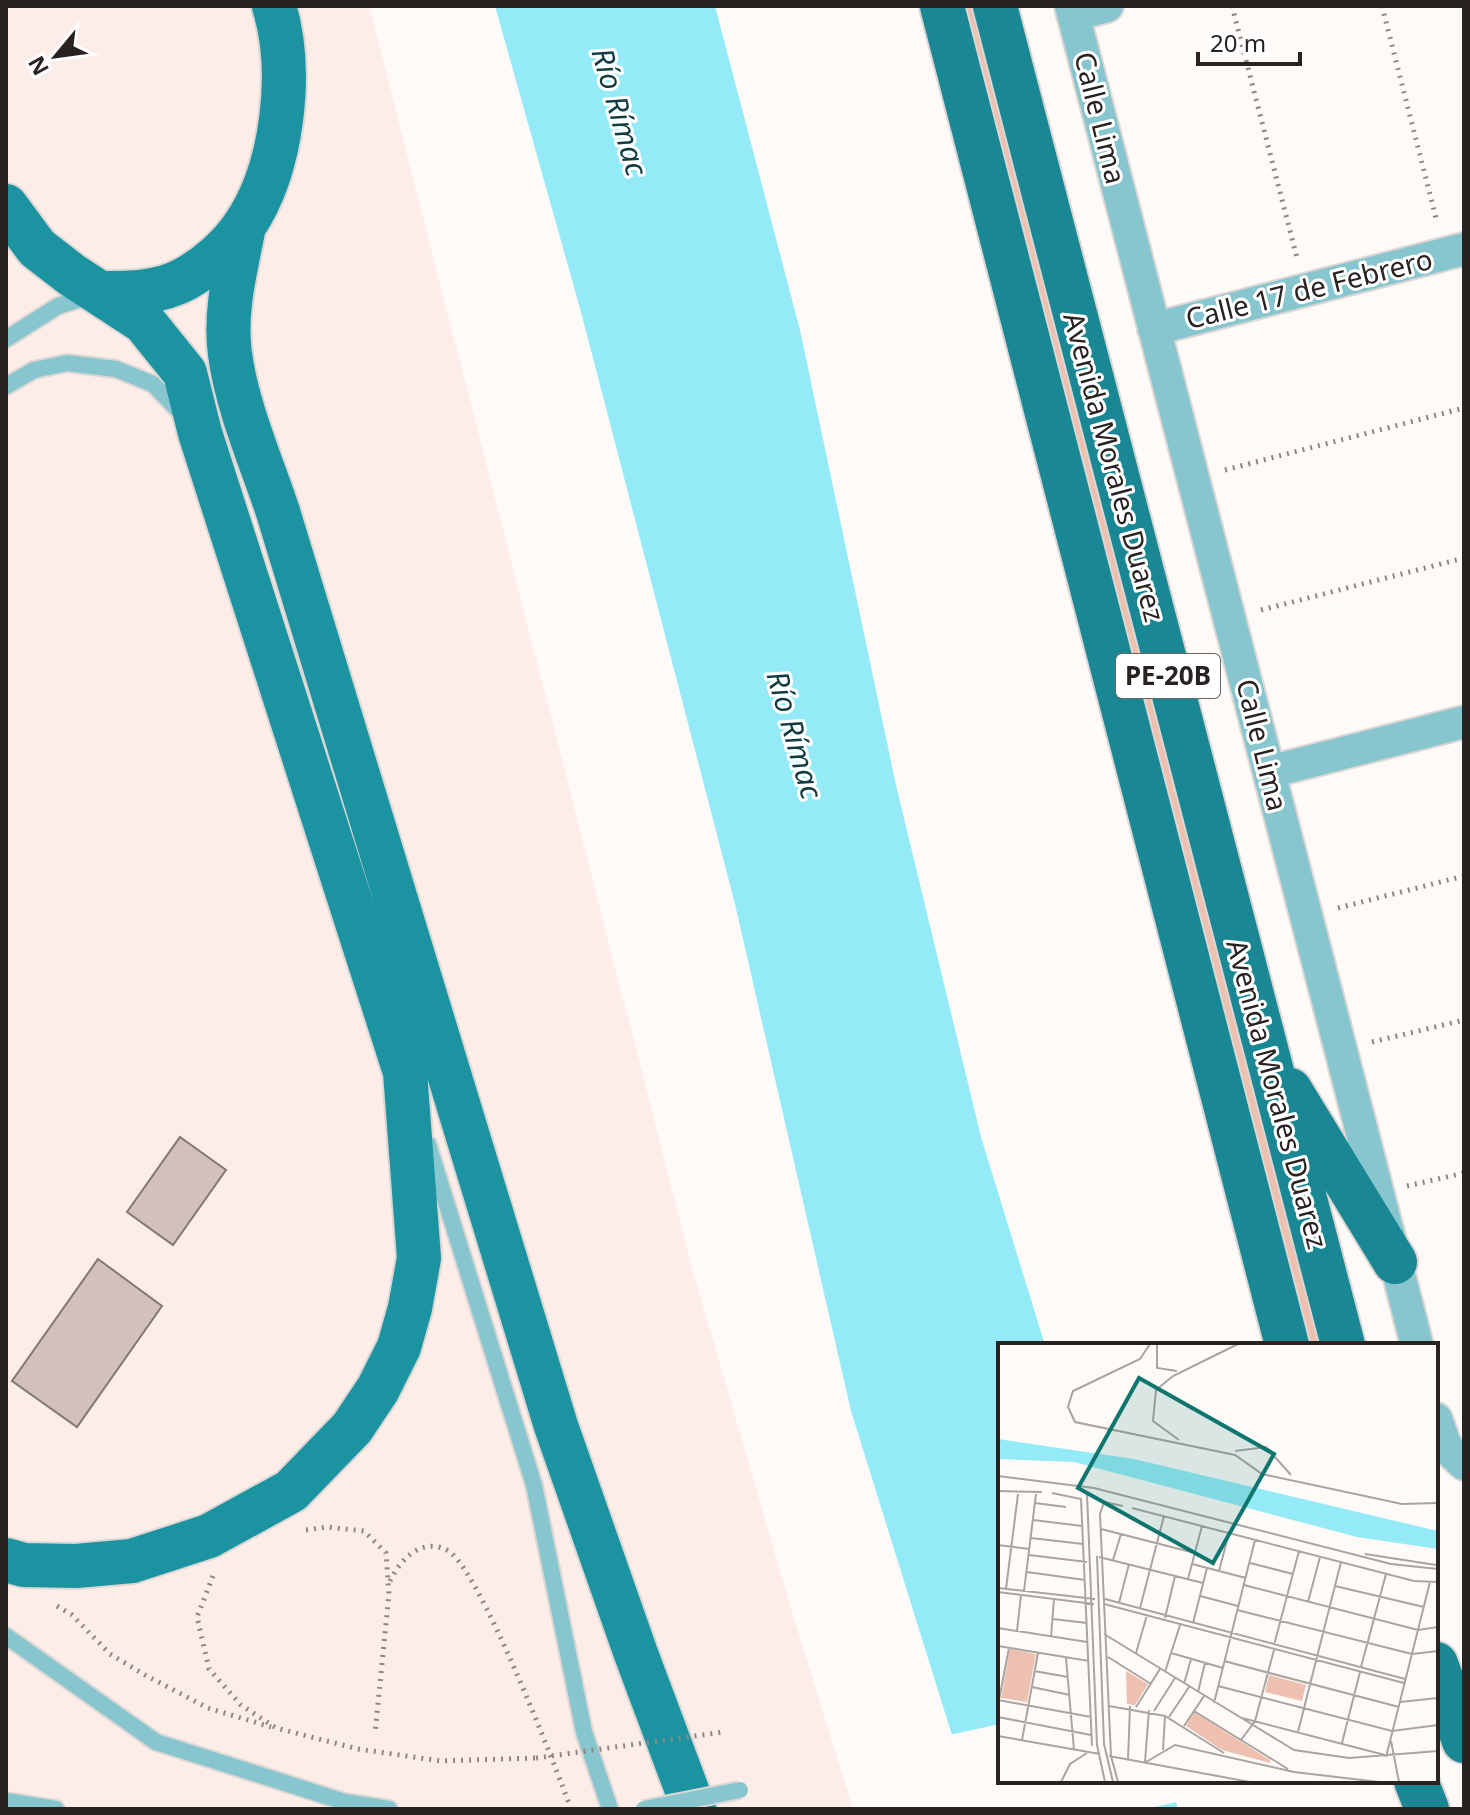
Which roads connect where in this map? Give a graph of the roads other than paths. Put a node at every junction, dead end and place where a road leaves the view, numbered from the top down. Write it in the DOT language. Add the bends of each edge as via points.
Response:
graph roads {
  1 [pos="274,6"];
  2 [pos="942,6"];
  3 [pos="995,6"];
  4 [pos="1107,6"];
  5 [pos="1072,10"];
  6 [pos="6,206"];
  7 [pos="244,226"];
  8 [pos="1459,251"];
  9 [pos="101,293"];
  10 [pos="1154,329"];
  11 [pos="6,339"];
  12 [pos="6,386"];
  13 [pos="200,433"];
  14 [pos="1464,722"];
  15 [pos="1269,772"];
  16 [pos="1265,1049"];
  17 [pos="405,1072"];
  18 [pos="1395,1262"];
  19 [pos="1286,1343"];
  20 [pos="1342,1343"];
  21 [pos="1416,1343"];
  22 [pos="6,1560"];
  23 [pos="6,1636"];
  24 [pos="1438,1670"];
  25 [pos="1464,1741"];
  26 [pos="1417,1783"];
  27 [pos="740,1790"];
  28 [pos="6,1801"];
  29 [pos="56,1809"];
  30 [pos="389,1809"];
  31 [pos="610,1809"];
  32 [pos="644,1809"];
  33 [pos="694,1809"];
  34 [pos="1427,1809"];
  1 -- 7 [label="main road" via="285,73 280,111 273,162"];
  2 -- 19 [label="highway, Avenida Morales Duarez / PE-20B"];
  3 -- 16 [label="highway, Avenida Morales Duarez / PE-20B"];
  4 -- 5 [label="street"];
  5 -- 10 [label="street, Calle Lima"];
  6 -- 9 [label="main road" via="37,248"];
  7 -- 9 [label="main road" via="225,250 184,280 143,292"];
  7 -- 33 [label="main road" via="230,295 230,352 240,395 556,1426"];
  8 -- 10 [label="street, Calle 17 de Febrero"];
  9 -- 11 [label="lane" via="58,306"];
  9 -- 13 [label="main road" via="144,322 185,373"];
  10 -- 15 [label="street, Calle Lima"];
  12 -- 13 [label="lane" via="34,370 67,363 116,369 153,384"];
  13 -- 17 [label="main road"];
  14 -- 15 [label="street"];
  15 -- 18 [label="street, Calle Lima"];
  16 -- 18 [label="highway"];
  16 -- 20 [label="highway, Avenida Morales Duarez / PE-20B"];
  17 -- 22 [label="main road" via="419,1258 399,1347 352,1428 291,1491 209,1536 132,1561 63,1566"];
  17 -- 31 [label="lane" via="534,1485 584,1732"];
  18 -- 21 [label="street, Calle Lima"];
  23 -- 30 [label="lane" via="156,1742 345,1802"];
  24 -- 25 [label="highway"];
  26 -- 34 [label="highway"];
  27 -- 32 [label="lane, bridge"];
  28 -- 29 [label="lane"];
}
